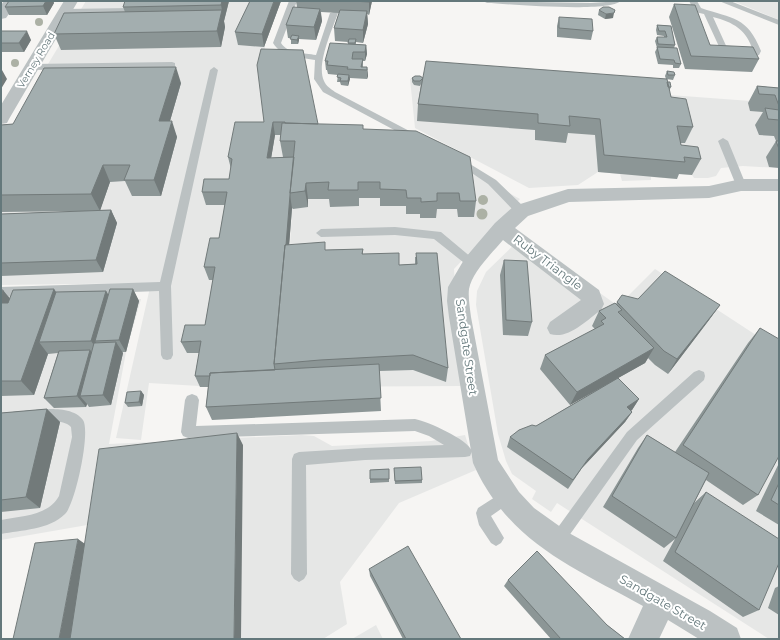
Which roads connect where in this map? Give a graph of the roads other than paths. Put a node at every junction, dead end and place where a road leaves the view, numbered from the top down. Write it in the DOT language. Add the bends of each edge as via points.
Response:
graph roads {
  1 [pos="293,1"];
  2 [pos="487,1"];
  3 [pos="617,1"];
  4 [pos="693,1"];
  5 [pos="723,1"];
  6 [pos="68,6"];
  7 [pos="130,10"];
  8 [pos="334,13"];
  9 [pos="707,13"];
  10 [pos="779,23"];
  11 [pos="319,58"];
  12 [pos="172,65"];
  13 [pos="32,67"];
  14 [pos="214,70"];
  15 [pos="1,119"];
  16 [pos="420,140"];
  17 [pos="723,141"];
  18 [pos="446,153"];
  19 [pos="741,186"];
  20 [pos="779,186"];
  21 [pos="521,211"];
  22 [pos="502,228"];
  23 [pos="321,233"];
  24 [pos="472,263"];
  25 [pos="165,286"];
  26 [pos="1,292"];
  27 [pos="558,328"];
  28 [pos="168,355"];
  29 [pos="699,376"];
  30 [pos="192,400"];
  31 [pos="26,416"];
  32 [pos="473,451"];
  33 [pos="506,497"];
  34 [pos="1,527"];
  35 [pos="496,538"];
  36 [pos="556,542"];
  37 [pos="299,574"];
  38 [pos="662,600"];
  39 [pos="722,638"];
  40 [pos="643,639"];
  1 -- 11 [label="lane" via="277,43 287,53"];
  2 -- 3 [label="lane" via="591,5"];
  4 -- 9 [label="lane" via="698,10"];
  5 -- 10 [label="lane"];
  6 -- 7 [label="lane"];
  6 -- 13 [label="street, Verney Road"];
  8 -- 11 [label="lane"];
  9 -- 9 [label="lane" via="726,18 746,29 754,42 756,53 730,54 724,51"];
  11 -- 16 [label="lane" via="317,74 322,88"];
  12 -- 13 [label="lane"];
  13 -- 15 [label="street, Verney Road"];
  14 -- 25 [label="lane"];
  17 -- 19 [label="lane"];
  18 -- 21 [label="lane" via="483,175"];
  19 -- 20 [label="street, Sandgate Street"];
  19 -- 21 [label="street, Sandgate Street" via="709,192 568,196"];
  21 -- 22 [label="street, Sandgate Street"];
  22 -- 24 [label="street, Sandgate Street"];
  22 -- 27 [label="street, Ruby Triangle" via="591,296 593,304"];
  23 -- 24 [label="lane" via="395,231 437,236"];
  24 -- 32 [label="street, Sandgate Street" via="459,287 458,301"];
  25 -- 26 [label="lane"];
  25 -- 28 [label="lane"];
  29 -- 36 [label="lane" via="632,436"];
  30 -- 32 [label="lane" via="188,432 414,425 427,427"];
  31 -- 34 [label="lane" via="60,415 72,418 78,424 79,437 66,498 60,509 46,518"];
  32 -- 33 [label="street, Sandgate Street" via="486,463 494,481"];
  32 -- 37 [label="lane" via="300,459"];
  33 -- 35 [label="lane" via="483,513 484,520"];
  33 -- 36 [label="street, Sandgate Street" via="520,513"];
  36 -- 38 [label="street, Sandgate Street"];
  38 -- 39 [label="street, Sandgate Street"];
  38 -- 40 [label="street"];
}
